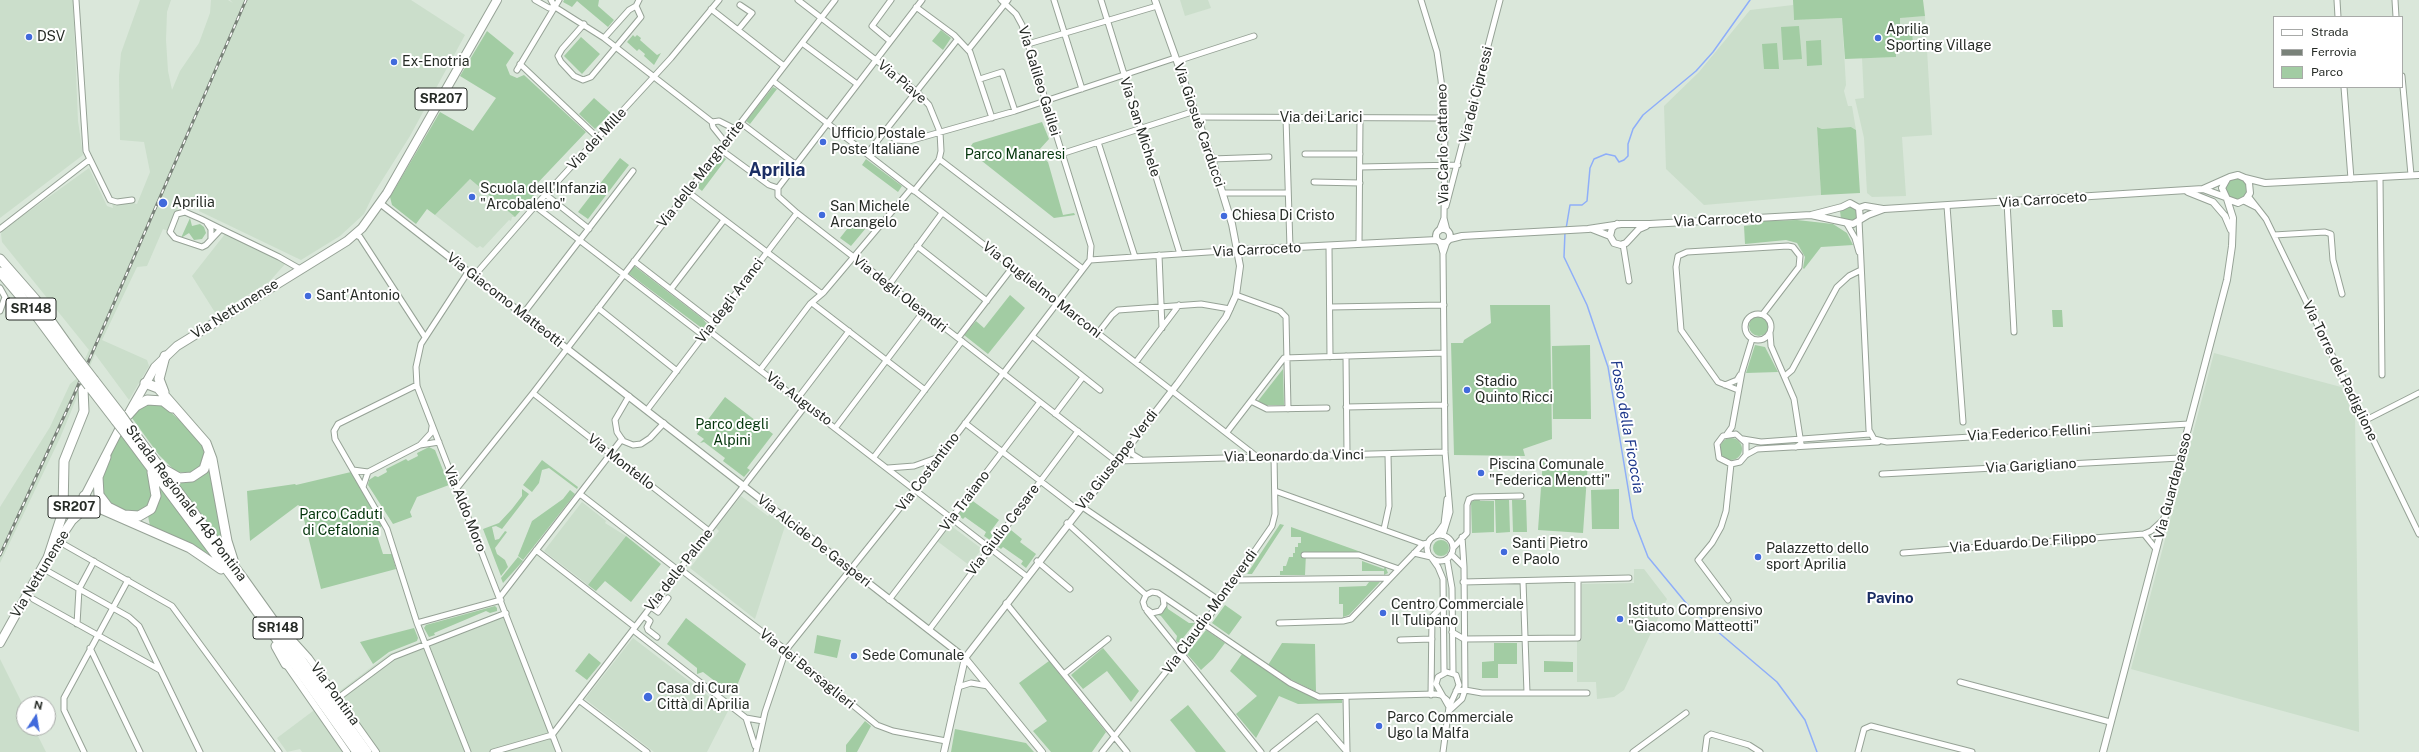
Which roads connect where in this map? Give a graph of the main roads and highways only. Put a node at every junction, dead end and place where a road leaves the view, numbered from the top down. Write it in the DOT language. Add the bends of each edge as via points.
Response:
graph roads {
  1 [pos="498,1"];
  2 [pos="0,253"];
  3 [pos="0,259"];
  4 [pos="0,272"];
  5 [pos="12,273"];
  6 [pos="165,356"];
  7 [pos="75,362"];
  8 [pos="145,383"];
  9 [pos="89,385"];
  10 [pos="166,397"];
  11 [pos="121,417"];
  12 [pos="186,419"];
  13 [pos="127,430"];
  14 [pos="209,450"];
  15 [pos="151,456"];
  16 [pos="103,458"];
  17 [pos="152,469"];
  18 [pos="84,496"];
  19 [pos="100,509"];
  20 [pos="144,515"];
  21 [pos="73,519"];
  22 [pos="148,529"];
  23 [pos="49,555"];
  24 [pos="238,578"];
  25 [pos="271,625"];
  26 [pos="291,638"];
  27 [pos="0,643"];
  28 [pos="286,664"];
  29 [pos="357,752"];
  30 [pos="367,752"];
  1 -- 6 [label="main road, Via Nettunense / SR207" via="381,204 356,234 201,330"];
  2 -- 5 [label="highway"];
  3 -- 5 [label="highway, Strada Regionale 148 Pontina / SR148"];
  4 -- 7 [label="highway, Strada Regionale 148 Pontina / SR148"];
  5 -- 7 [label="highway, Strada Regionale 148 Pontina / SR148" via="35,299"];
  6 -- 8 [label="main road, Via Nettunense / SR207"];
  6 -- 10 [label="highway" via="159,379"];
  7 -- 9 [label="highway, bridge"];
  7 -- 9 [label="highway, Strada Regionale 148 Pontina / SR148, bridge"];
  8 -- 10 [label="highway" via="156,386"];
  8 -- 11 [label="main road, Via Nettunense / SR207"];
  8 -- 12 [label="highway" via="152,393"];
  9 -- 11 [label="highway, Strada Regionale 148 Pontina / SR148"];
  9 -- 23 [label="highway" via="84,411 64,461 63,509"];
  10 -- 12 [label="highway"];
  11 -- 12 [label="highway" via="141,402 154,399 163,401"];
  11 -- 13 [label="highway, Strada Regionale 148 Pontina / SR148, bridge"];
  11 -- 16 [label="main road, Via Nettunense / SR207"];
  12 -- 14 [label="highway" via="202,437"];
  13 -- 15 [label="highway, Strada Regionale 148 Pontina / SR148"];
  13 -- 17 [label="highway, Strada Regionale 148 Pontina / SR148"];
  14 -- 15 [label="highway" via="204,469 185,479 170,474"];
  14 -- 24 [label="highway" via="228,545"];
  15 -- 24 [label="highway, Strada Regionale 148 Pontina / SR148"];
  16 -- 18 [label="main road, Via Nettunense"];
  16 -- 20 [label="highway" via="98,477 101,498 120,514 132,517"];
  16 -- 23 [label="main road, SR207"];
  17 -- 20 [label="highway" via="155,498 151,509"];
  17 -- 24 [label="highway, Strada Regionale 148 Pontina / SR148"];
  18 -- 19 [label="highway" via="89,504"];
  18 -- 21 [label="main road, Via Nettunense / SR207"];
  19 -- 21 [label="highway" via="85,510"];
  19 -- 22 [label="highway"];
  20 -- 22 [label="highway"];
  21 -- 23 [label="main road, Via Nettunense / SR207"];
  22 -- 24 [label="highway" via="199,553"];
  23 -- 27 [label="main road, Via Nettunense / SR207"];
  24 -- 25 [label="highway, Strada Regionale 148 Pontina / SR148"];
  25 -- 26 [label="highway"];
  25 -- 28 [label="highway"];
  25 -- 29 [label="highway, Strada Regionale 148 Pontina / SR148"];
  25 -- 30 [label="highway, Strada Regionale 148 Pontina / SR148"];
}
